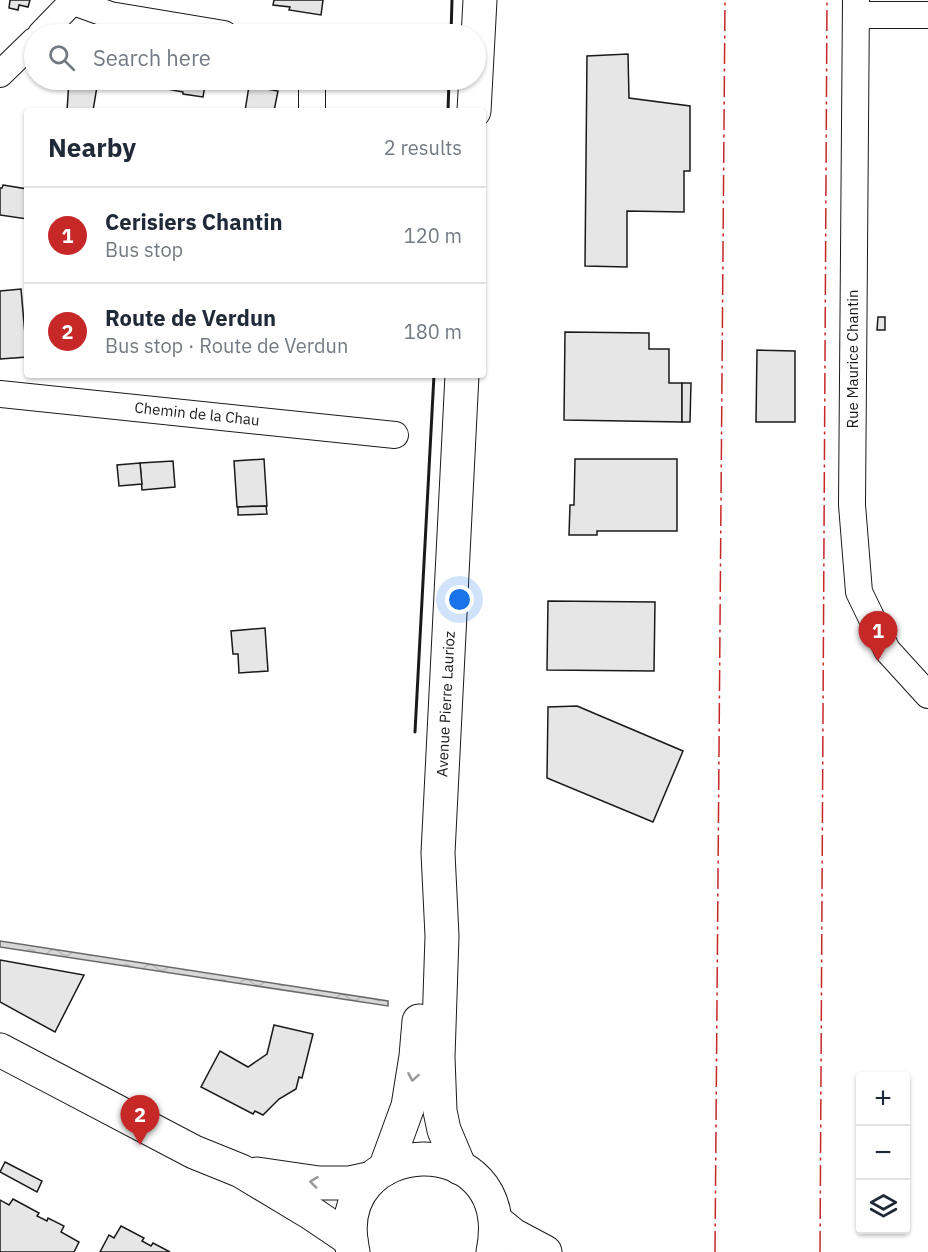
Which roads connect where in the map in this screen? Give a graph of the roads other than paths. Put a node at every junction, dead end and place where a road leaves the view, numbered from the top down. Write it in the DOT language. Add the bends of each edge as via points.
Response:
graph roads {
  1 [pos="480,0"];
  2 [pos="74,1"];
  3 [pos="856,8"];
  4 [pos="928,15"];
  5 [pos="51,24"];
  6 [pos="164,24"];
  7 [pos="479,24"];
  8 [pos="24,51"];
  9 [pos="0,74"];
  10 [pos="312,90"];
  11 [pos="475,90"];
  12 [pos="312,108"];
  13 [pos="474,108"];
  14 [pos="462,378"];
  15 [pos="0,394"];
  16 [pos="394,435"];
  17 [pos="928,695"];
  18 [pos="438,853"];
  19 [pos="0,1050"];
  20 [pos="460,1168"];
  21 [pos="241,1171"];
  22 [pos="379,1173"];
  23 [pos="494,1236"];
  24 [pos="352,1246"];
  25 [pos="545,1252"];
  1 -- 7 [label="main road"];
  2 -- 5 [label="street"];
  2 -- 6 [label="street" via="110,15"];
  3 -- 4 [label="street"];
  3 -- 17 [label="street, Rue Maurice Chantin" via="852,505 859,592 887,650"];
  8 -- 9 [label="street"];
  10 -- 12 [label="street"];
  11 -- 13 [label="main road"];
  14 -- 18 [label="main road, Avenue Pierre Laurioz"];
  15 -- 16 [label="street, Chemin de la Chau"];
  18 -- 20 [label="main road, Avenue Pierre Laurioz" via="442,936 440,1111"];
  18 -- 22 [label="main road, Avenue Pierre Laurioz, one-way" via="422,934 416,1056 408,1106"];
  19 -- 21 [label="main road" via="194,1152"];
  20 -- 22 [label="main road" via="435,1158 409,1159"];
  20 -- 23 [label="main road" via="473,1177 492,1205"];
  22 -- 21 [label="main road, one-way" via="349,1183 320,1183"];
  21 -- 24 [label="main road" via="328,1224"];
  22 -- 24 [label="main road, Avenue Pierre Laurioz" via="360,1194 352,1213"];
  23 -- 25 [label="main road" via="513,1235"];
}
